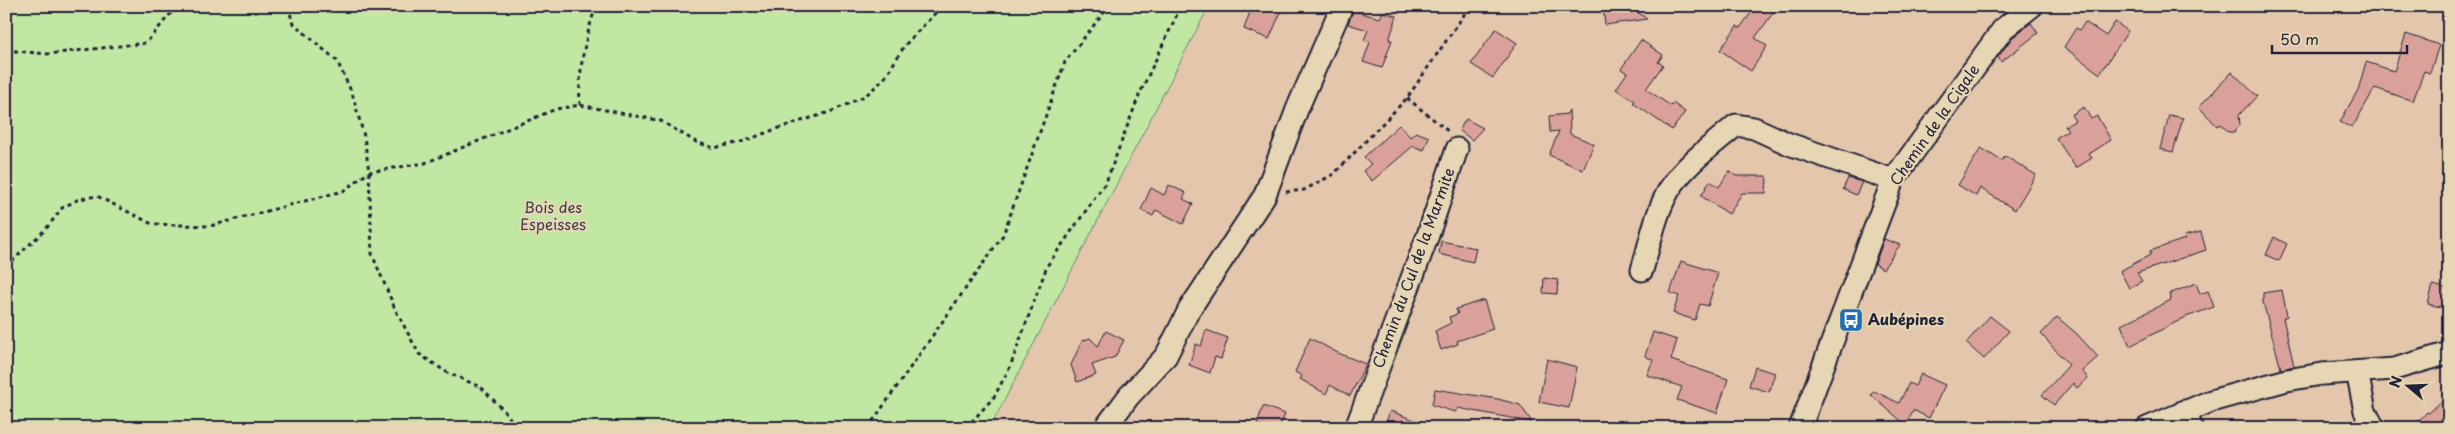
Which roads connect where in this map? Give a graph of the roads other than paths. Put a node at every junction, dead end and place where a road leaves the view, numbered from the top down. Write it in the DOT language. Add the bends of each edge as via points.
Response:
graph roads {
  1 [pos="1342,6"];
  2 [pos="2032,6"];
  3 [pos="1457,150"];
  4 [pos="1893,180"];
  5 [pos="1642,270"];
  6 [pos="2449,353"];
  7 [pos="2357,372"];
  8 [pos="2188,419"];
  9 [pos="1105,428"];
  10 [pos="1356,428"];
  11 [pos="1800,428"];
  12 [pos="2147,428"];
  13 [pos="2374,428"];
  1 -- 9 [label="street" via="1265,194 1189,310 1166,356"];
  2 -- 4 [label="street, Chemin de la Cigale" via="2004,29"];
  3 -- 10 [label="street, Chemin du Cul de la Marmite"];
  4 -- 5 [label="street" via="1789,144 1754,128 1736,125 1685,170 1669,190 1658,213"];
  4 -- 11 [label="street, Chemin de la Cigale"];
  6 -- 7 [label="street" via="2394,369"];
  7 -- 8 [label="street" via="2287,380 2211,401"];
  7 -- 13 [label="street" via="2365,410"];
  8 -- 12 [label="street"];
}
